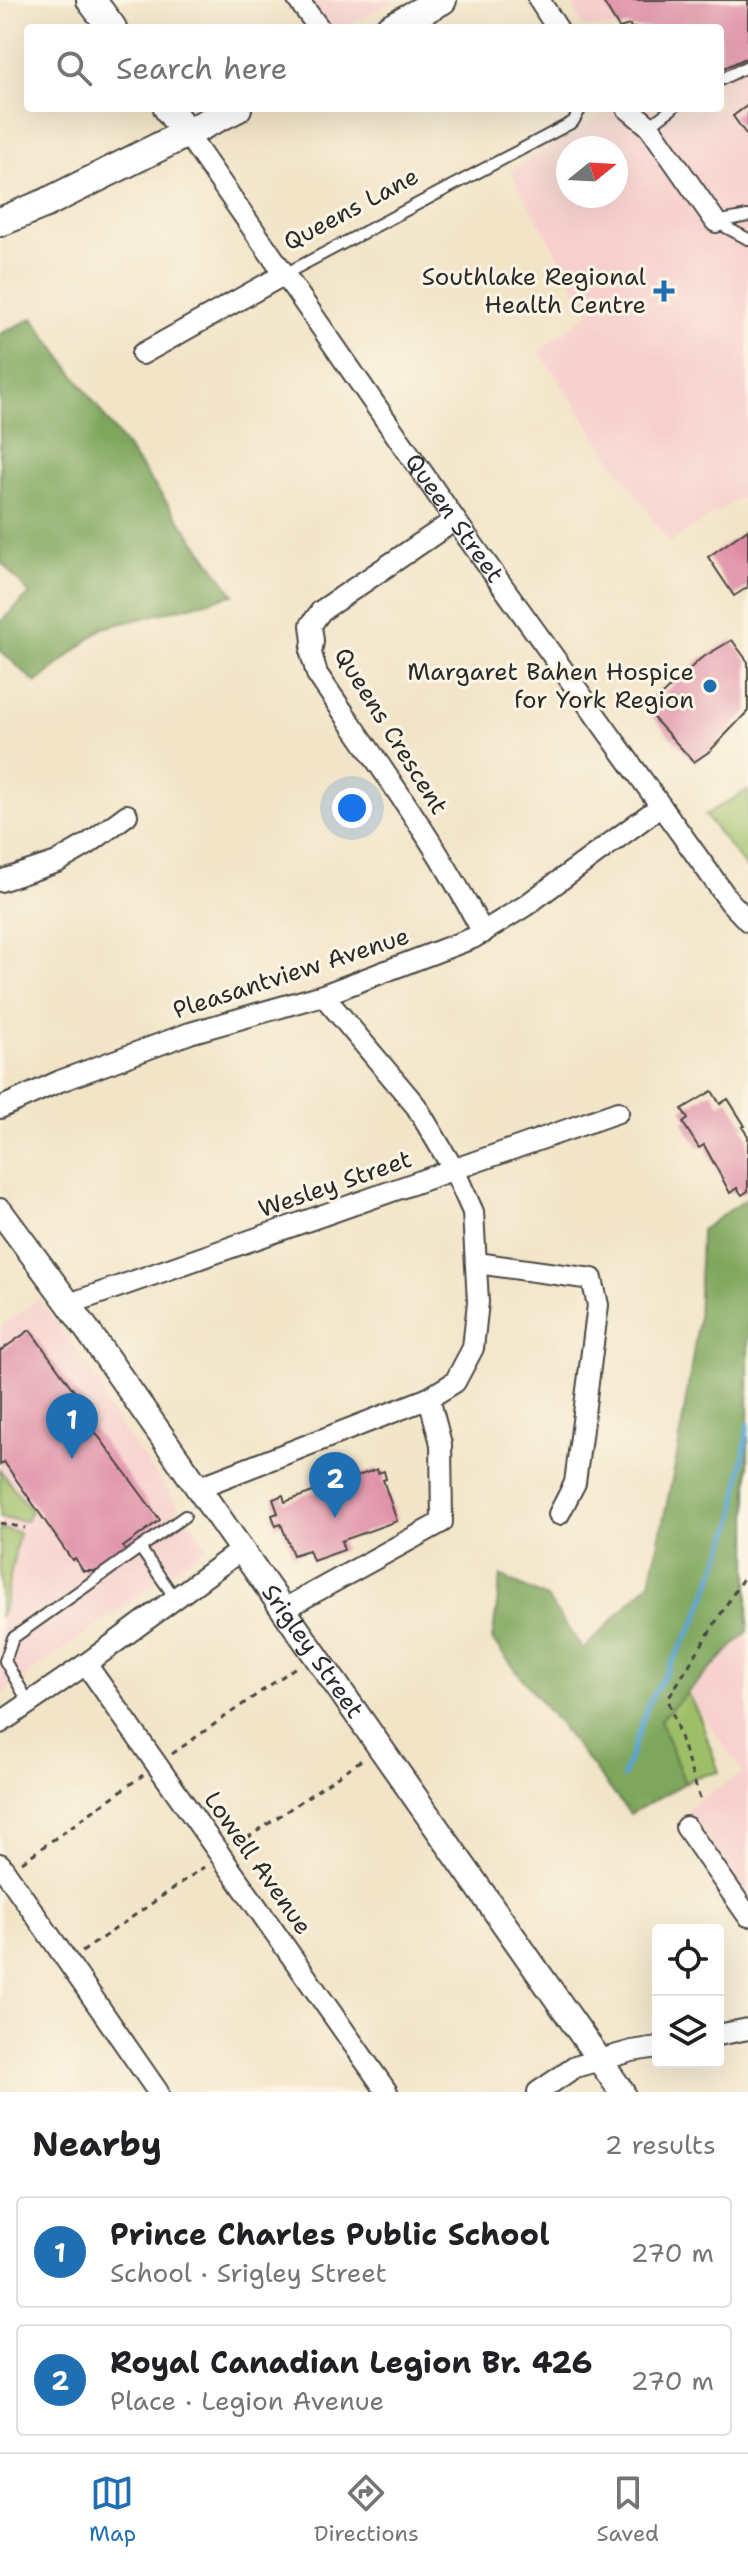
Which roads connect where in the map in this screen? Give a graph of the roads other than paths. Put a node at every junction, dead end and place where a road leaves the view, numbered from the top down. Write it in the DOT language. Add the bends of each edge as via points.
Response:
graph roads {
  1 [pos="91,0"];
  2 [pos="298,0"];
  3 [pos="442,0"];
  4 [pos="539,0"];
  5 [pos="109,24"];
  6 [pos="316,24"];
  7 [pos="397,24"];
  8 [pos="554,24"];
  9 [pos="748,66"];
  10 [pos="724,78"];
  11 [pos="171,112"];
  12 [pos="229,112"];
  13 [pos="579,112"];
  14 [pos="632,112"];
  15 [pos="668,112"];
  16 [pos="649,126"];
  17 [pos="187,134"];
  18 [pos="748,216"];
  19 [pos="0,222"];
  20 [pos="716,222"];
  21 [pos="748,239"];
  22 [pos="283,275"];
  23 [pos="142,354"];
  24 [pos="455,520"];
  25 [pos="661,806"];
  26 [pos="127,815"];
  27 [pos="0,881"];
  28 [pos="748,921"];
  29 [pos="483,933"];
  30 [pos="323,995"];
  31 [pos="0,1108"];
  32 [pos="618,1112"];
  33 [pos="454,1170"];
  34 [pos="4,1226"];
  35 [pos="477,1263"];
  36 [pos="69,1304"];
  37 [pos="429,1398"];
  38 [pos="197,1488"];
  39 [pos="559,1514"];
  40 [pos="185,1516"];
  41 [pos="140,1548"];
  42 [pos="241,1550"];
  43 [pos="175,1598"];
  44 [pos="282,1610"];
  45 [pos="86,1664"];
  46 [pos="29,1703"];
  47 [pos="0,1723"];
  48 [pos="686,1827"];
  49 [pos="0,1864"];
  50 [pos="748,1916"];
  51 [pos="748,2029"];
  52 [pos="724,2034"];
  53 [pos="652,2048"];
  54 [pos="599,2060"];
  55 [pos="158,2092"];
  56 [pos="387,2092"];
  57 [pos="538,2092"];
  58 [pos="622,2092"];
  1 -- 5 [label="main road"];
  2 -- 6 [label="street"];
  3 -- 7 [label="main road"];
  4 -- 8 [label="street"];
  9 -- 10 [label="lane"];
  11 -- 17 [label="main road, Queen Street"];
  12 -- 17 [label="main road"];
  13 -- 22 [label="lane, Queens Lane" via="573,122"];
  14 -- 16 [label="street"];
  15 -- 16 [label="lane"];
  16 -- 20 [label="street"];
  17 -- 19 [label="main road"];
  17 -- 22 [label="street, Queen Street"];
  18 -- 20 [label="lane"];
  20 -- 21 [label="lane"];
  22 -- 23 [label="street, Queens Lane"];
  22 -- 24 [label="street, Queen Street"];
  24 -- 25 [label="street, Queen Street"];
  24 -- 29 [label="street, Queens Crescent" via="321,611 311,625 311,653 317,674 462,892"];
  25 -- 28 [label="street, Queen Street"];
  25 -- 29 [label="street, Pleasantview Avenue"];
  26 -- 27 [label="street" via="57,862"];
  29 -- 30 [label="street, Pleasantview Avenue"];
  30 -- 31 [label="street, Pleasantview Avenue" via="190,1033"];
  30 -- 33 [label="street" via="416,1106"];
  32 -- 33 [label="street, Wesley Street"];
  33 -- 35 [label="street" via="473,1212"];
  33 -- 36 [label="street, Wesley Street"];
  34 -- 36 [label="street, Srigley Street"];
  35 -- 37 [label="street" via="473,1348 455,1382"];
  35 -- 39 [label="street" via="592,1279 598,1305 575,1483"];
  36 -- 38 [label="street, Srigley Street"];
  37 -- 38 [label="street"];
  37 -- 44 [label="street" via="441,1444 442,1522"];
  38 -- 42 [label="street, Srigley Street"];
  40 -- 41 [label="lane"];
  41 -- 43 [label="lane"];
  41 -- 46 [label="lane" via="13,1638 5,1661"];
  42 -- 43 [label="street"];
  42 -- 44 [label="street, Srigley Street"];
  43 -- 45 [label="street"];
  44 -- 54 [label="street, Srigley Street"];
  45 -- 46 [label="street"];
  45 -- 56 [label="street, Lowell Avenue"];
  46 -- 47 [label="street"];
  48 -- 50 [label="street"];
  49 -- 55 [label="street"];
  51 -- 52 [label="street"];
  53 -- 54 [label="street"];
  54 -- 57 [label="street" via="575,2067"];
  54 -- 58 [label="street, Srigley Street"];
}
